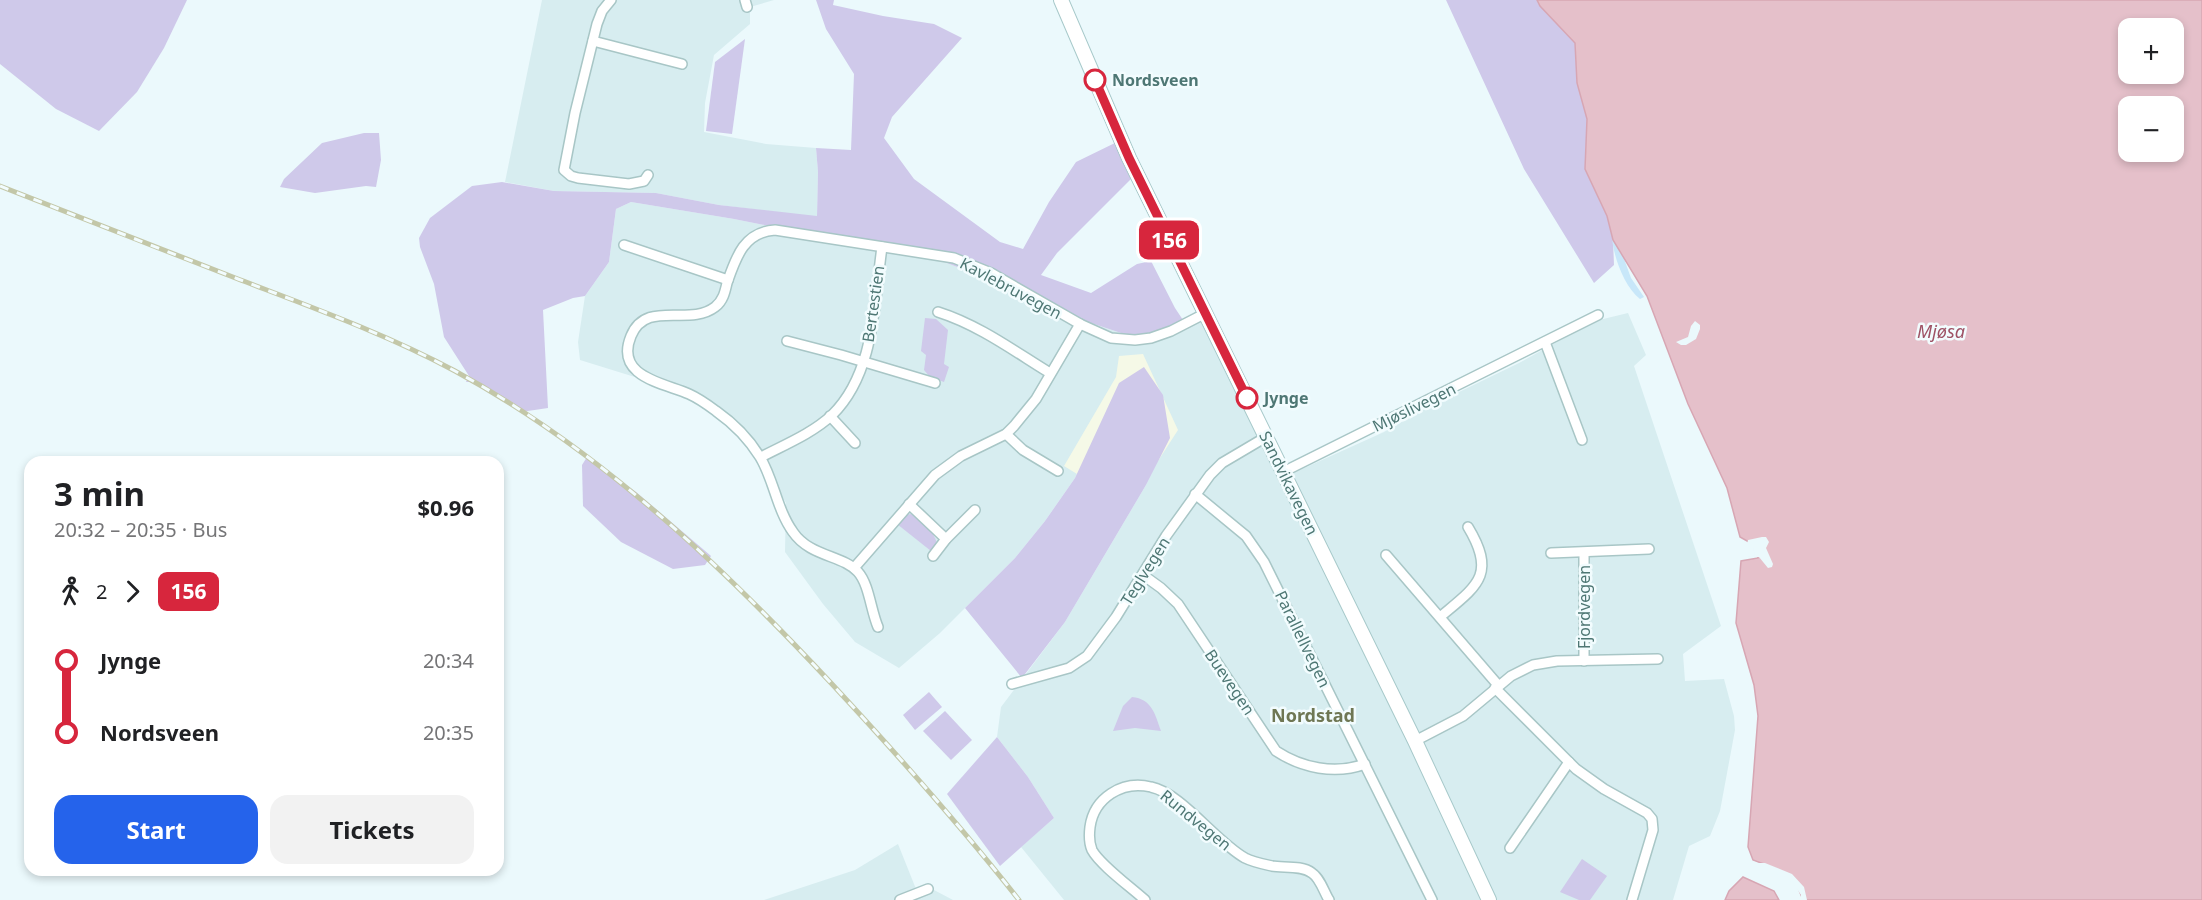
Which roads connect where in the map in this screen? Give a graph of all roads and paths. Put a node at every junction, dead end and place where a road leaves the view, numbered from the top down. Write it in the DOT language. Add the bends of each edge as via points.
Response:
graph roads {
  1 [pos="611,0"];
  2 [pos="1061,0"];
  3 [pos="593,42"];
  4 [pos="682,64"];
  5 [pos="648,176"];
  6 [pos="624,245"];
  7 [pos="882,247"];
  8 [pos="728,280"];
  9 [pos="938,312"];
  10 [pos="1206,313"];
  11 [pos="1598,315"];
  12 [pos="1080,324"];
  13 [pos="787,341"];
  14 [pos="1545,342"];
  15 [pos="803,345"];
  16 [pos="799,356"];
  17 [pos="865,362"];
  18 [pos="1050,373"];
  19 [pos="935,383"];
  20 [pos="830,416"];
  21 [pos="1006,434"];
  22 [pos="1266,437"];
  23 [pos="1582,440"];
  24 [pos="855,443"];
  25 [pos="761,457"];
  26 [pos="1058,471"];
  27 [pos="1283,472"];
  28 [pos="1195,494"];
  29 [pos="909,504"];
  30 [pos="975,510"];
  31 [pos="1468,527"];
  32 [pos="946,539"];
  33 [pos="1649,549"];
  34 [pos="1551,553"];
  35 [pos="1584,553"];
  36 [pos="1386,555"];
  37 [pos="933,556"];
  38 [pos="854,568"];
  39 [pos="1143,575"];
  40 [pos="1440,617"];
  41 [pos="878,627"];
  42 [pos="1658,659"];
  43 [pos="1584,661"];
  44 [pos="1012,684"];
  45 [pos="1497,686"];
  46 [pos="1415,741"];
  47 [pos="1569,762"];
  48 [pos="1365,764"];
  49 [pos="1510,848"];
  50 [pos="928,889"];
  51 [pos="900,900"];
  52 [pos="1145,900"];
  53 [pos="1329,900"];
  54 [pos="1432,900"];
  55 [pos="1489,900"];
  56 [pos="1632,900"];
  1 -- 3 [label="street" via="602,11"];
  2 -- 10 [label="main road, Sandvikavegen" via="1129,158"];
  3 -- 4 [label="street"];
  3 -- 5 [label="street" via="564,170 574,177 629,184 644,181"];
  6 -- 8 [label="street"];
  7 -- 8 [label="street, Kavlebruvegen" via="780,231 763,232 740,249"];
  7 -- 12 [label="street, Kavlebruvegen" via="938,254 974,265"];
  7 -- 17 [label="street, Bertestien"];
  8 -- 25 [label="street, Kavlebruvegen" via="717,305 701,314 657,315 642,320 629,338 629,358 643,377 691,394 714,409 731,422"];
  9 -- 18 [label="street" via="1004,344"];
  10 -- 12 [label="street, Kavlebruvegen" via="1160,335 1135,340 1111,338"];
  10 -- 22 [label="main road, Sandvikavegen"];
  11 -- 14 [label="street, Mjøslivegen"];
  12 -- 18 [label="street"];
  13 -- 15 [label="street, Bertestien"];
  14 -- 23 [label="street"];
  14 -- 27 [label="street, Mjøslivegen"];
  15 -- 16 [label="street"];
  15 -- 17 [label="street, Bertestien"];
  17 -- 19 [label="street, Bertestien"];
  17 -- 20 [label="street, Bertestien" via="858,381"];
  18 -- 21 [label="street" via="1026,413"];
  20 -- 24 [label="street"];
  20 -- 25 [label="street, Bertestien"];
  21 -- 26 [label="street" via="1023,450"];
  21 -- 29 [label="street" via="946,465"];
  22 -- 27 [label="main road, Sandvikavegen"];
  22 -- 28 [label="street, Teglvegen" via="1222,464"];
  25 -- 38 [label="street, Kavlebruvegen" via="786,520 800,539 809,548"];
  27 -- 46 [label="main road, Sandvikavegen"];
  28 -- 39 [label="street, Teglvegen"];
  28 -- 48 [label="street, Parallellvegen" via="1246,536 1264,562"];
  29 -- 32 [label="street"];
  29 -- 38 [label="street"];
  30 -- 32 [label="street"];
  31 -- 40 [label="street" via="1481,553 1482,568 1473,588"];
  32 -- 37 [label="street"];
  33 -- 35 [label="street, Fjordvegen"];
  34 -- 35 [label="street, Fjordvegen"];
  35 -- 43 [label="street, Fjordvegen"];
  36 -- 40 [label="street"];
  38 -- 41 [label="street" via="863,579"];
  39 -- 44 [label="street, Teglvegen" via="1087,656 1069,668"];
  39 -- 48 [label="street, Buevegen" via="1178,604 1276,751 1313,767 1341,769"];
  40 -- 45 [label="street"];
  42 -- 43 [label="street, Fjordvegen"];
  43 -- 45 [label="street, Fjordvegen" via="1533,665"];
  45 -- 46 [label="street, Fjordvegen" via="1463,716"];
  45 -- 47 [label="street"];
  46 -- 55 [label="main road, Sandvikavegen"];
  47 -- 49 [label="street"];
  47 -- 56 [label="street" via="1652,819 1652,833"];
  48 -- 54 [label="street, Parallellvegen"];
  50 -- 51 [label="street"];
  52 -- 53 [label="street, Rundvegen" via="1097,857 1090,841 1090,824 1099,804 1124,787 1143,785 1160,789 1246,858 1309,871"];
}
